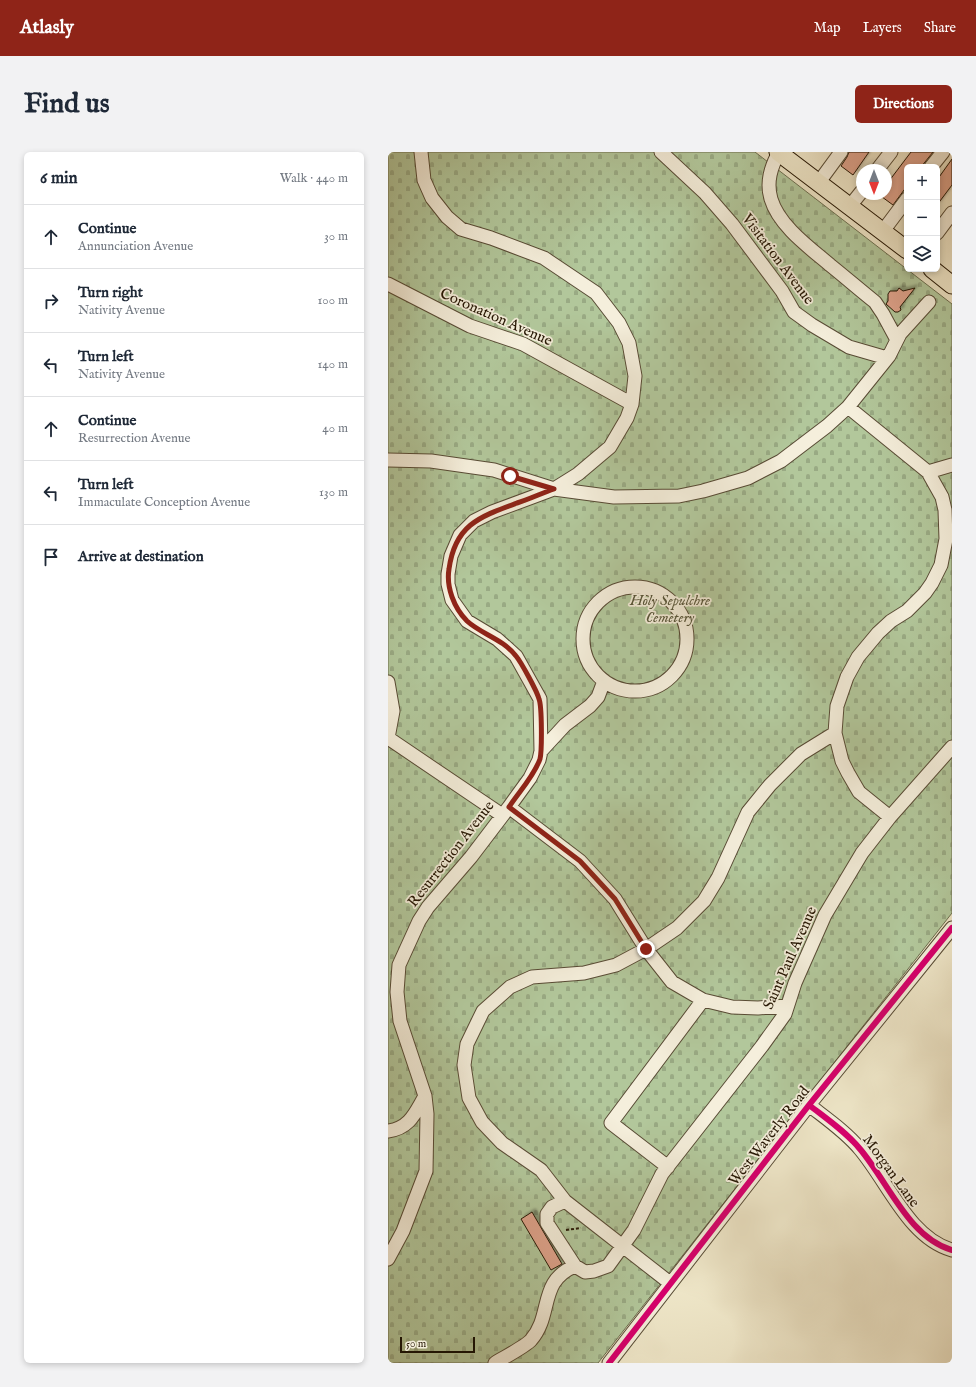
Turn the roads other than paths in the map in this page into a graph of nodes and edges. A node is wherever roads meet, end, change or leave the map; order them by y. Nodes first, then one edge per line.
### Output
1 (421, 152) edge
2 (661, 152) edge
3 (779, 152) edge
4 (841, 152) edge
5 (891, 152) edge
6 (943, 152) edge
7 (882, 164) edge
8 (934, 164) edge
9 (819, 182) junction
10 (856, 198) edge
11 (906, 200) edge
12 (850, 206) junction
13 (952, 213) edge
14 (940, 229) edge
15 (882, 231) junction
16 (904, 248) edge
17 (937, 272) edge
18 (950, 280) edge
19 (388, 284) edge
20 (929, 302) dead end
21 (897, 340) junction
22 (887, 358) junction
23 (632, 404) junction
24 (848, 407) junction
25 (388, 460) edge
26 (952, 465) edge
27 (928, 472) junction
28 (554, 489) junction
29 (604, 681) junction
30 (388, 682) edge
31 (835, 733) junction
32 (388, 738) edge
33 (952, 747) edge
34 (541, 751) junction
35 (505, 811) junction
36 (890, 817) junction
37 (952, 928) edge
38 (646, 949) junction
39 (704, 1000) junction
40 (787, 1006) junction
41 (425, 1096) junction
42 (809, 1105) junction
43 (388, 1131) edge
44 (668, 1167) junction
45 (565, 1201) junction
46 (622, 1246) junction
47 (952, 1250) edge
48 (388, 1259) edge
49 (575, 1266) junction
50 (670, 1283) junction
51 (495, 1363) edge
52 (609, 1363) edge

1 - 23 street
2 - 22 street, Visitation Avenue
3 - 9 main road
3 - 21 street
4 - 9 street
5 - 7 street
6 - 8 street
9 - 12 main road
10 - 12 street
11 - 15 street
12 - 15 main road
13 - 14 street
15 - 16 main road
17 - 18 main road
19 - 23 street, Coronation Avenue
20 - 21 street
21 - 22 street
22 - 24 street
23 - 28 street
24 - 27 street
24 - 28 street
25 - 28 street
26 - 27 street
27 - 31 street
28 - 34 street
29 - 29 street
29 - 34 street
30 - 32 street
31 - 36 street
31 - 38 street
32 - 35 street
33 - 36 street, Saint Paul Avenue
34 - 35 street, Resurrection Avenue
35 - 38 street
35 - 41 street, Resurrection Avenue
36 - 40 street, Saint Paul Avenue
37 - 42 street, West Waverly Road
38 - 39 street
38 - 45 street
39 - 40 street
39 - 44 street
40 - 44 street, Saint Paul Avenue
41 - 43 street
41 - 48 street, Resurrection Avenue
42 - 47 street, Morgan Lane
42 - 50 street, West Waverly Road
44 - 46 street, Saint Paul Avenue
45 - 46 street
45 - 49 street
46 - 49 street
46 - 50 street
49 - 51 street
50 - 52 street, West Waverly Road

